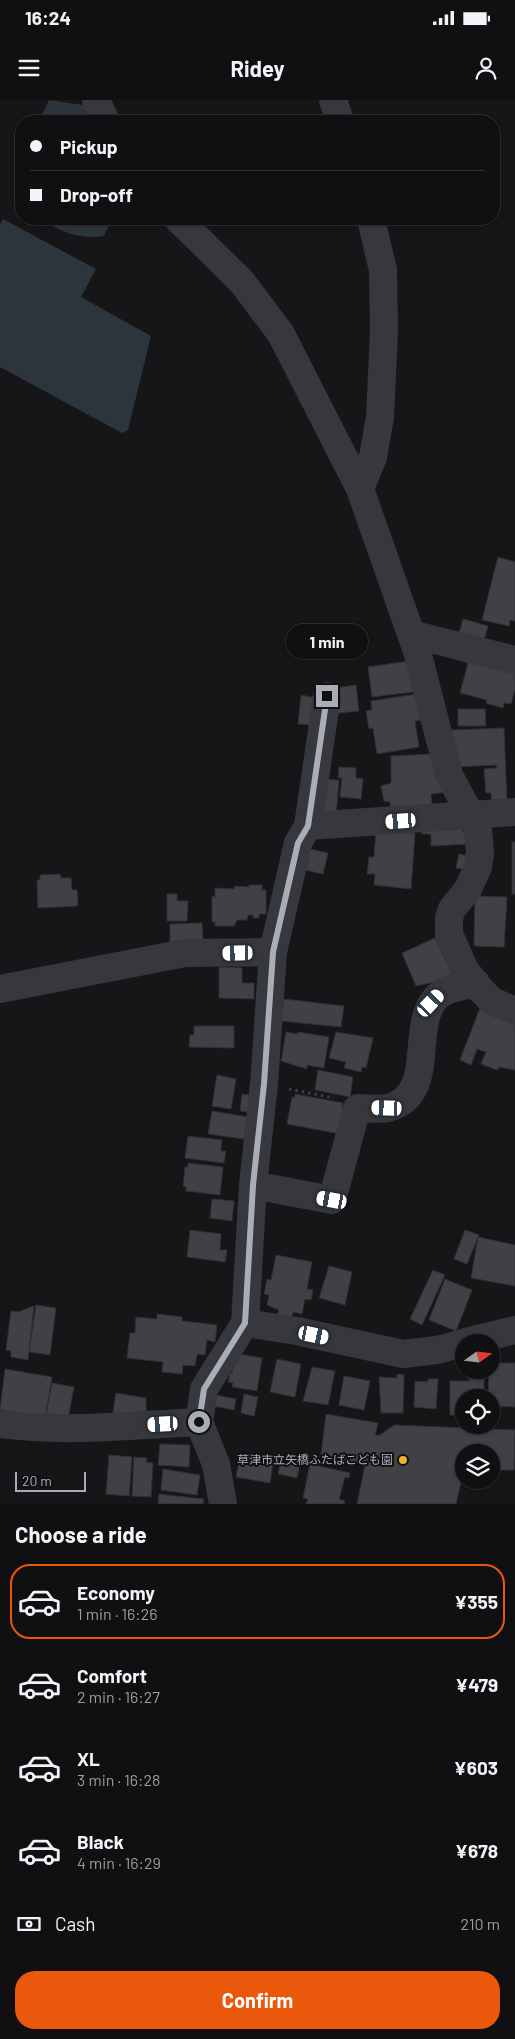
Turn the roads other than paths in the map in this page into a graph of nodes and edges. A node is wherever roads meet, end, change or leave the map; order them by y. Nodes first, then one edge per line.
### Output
1 (96, 100) edge
2 (333, 100) edge
3 (103, 115) edge
4 (338, 115) edge
5 (184, 225) edge
6 (373, 225) edge
7 (360, 489) junction
8 (411, 634) junction
9 (515, 660) edge
10 (327, 696) dead end
11 (515, 812) edge
12 (472, 816) junction
13 (308, 826) junction
14 (273, 952) junction
15 (476, 983) junction
16 (0, 989) edge
17 (515, 1011) edge
18 (253, 1185) junction
19 (245, 1323) junction
20 (515, 1330) edge
21 (499, 1334) edge
22 (455, 1345) edge
23 (199, 1422) junction
24 (0, 1424) edge
25 (223, 1504) edge

1 - 3 street
2 - 4 street
5 - 7 street
6 - 7 street
7 - 8 street
8 - 9 street
8 - 12 street
10 - 13 street
11 - 12 street
12 - 13 street
12 - 15 street
13 - 14 street
14 - 16 street
14 - 18 street
15 - 17 street
15 - 18 street
18 - 19 street
19 - 22 street
19 - 23 street
20 - 21 street
23 - 24 street
23 - 25 street

